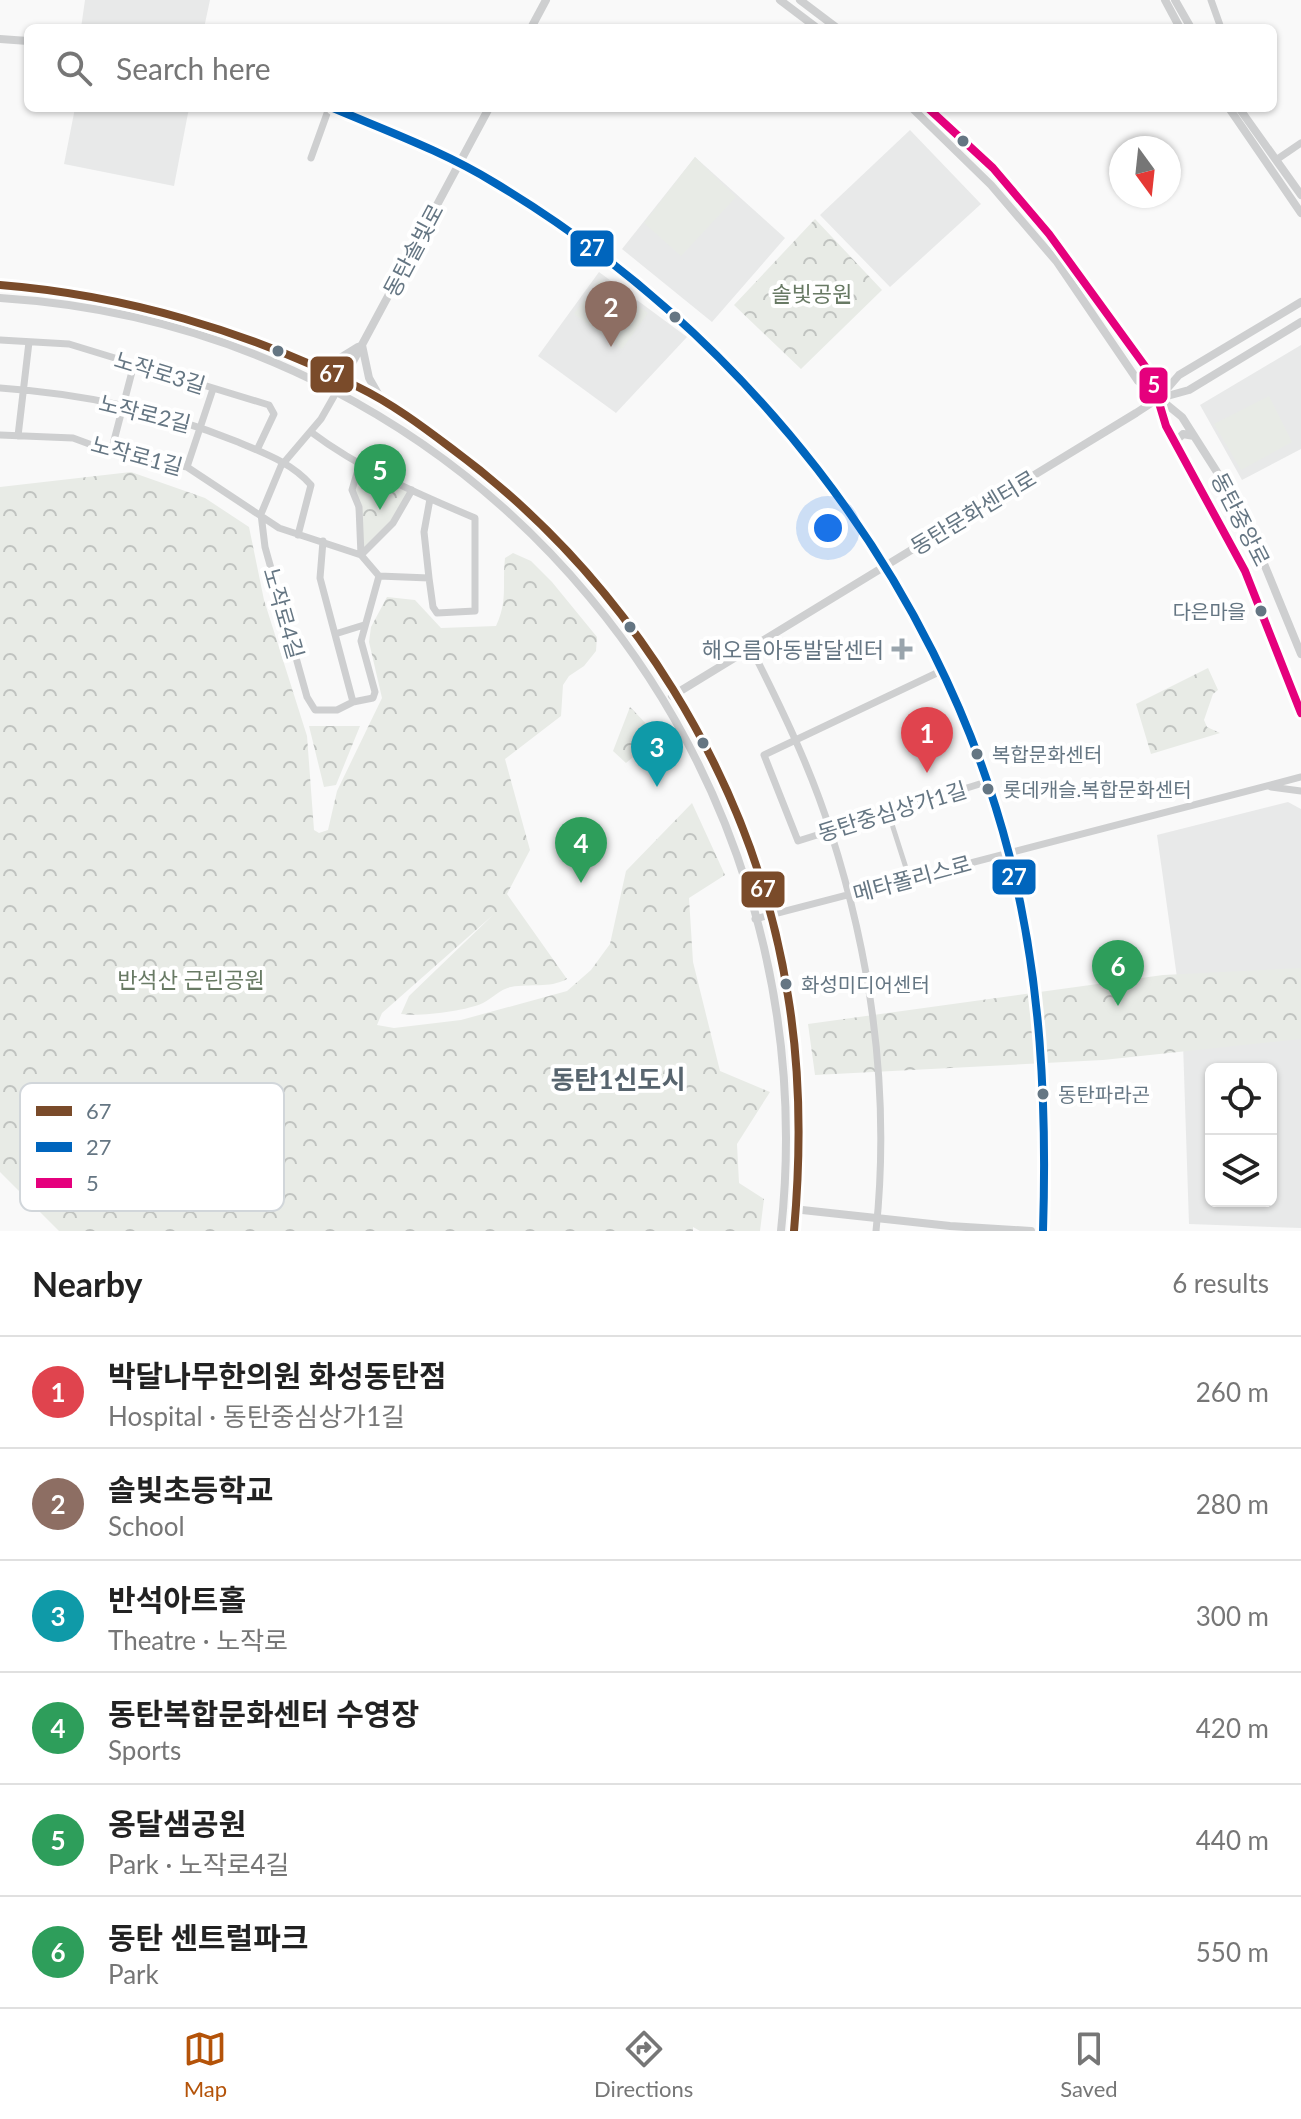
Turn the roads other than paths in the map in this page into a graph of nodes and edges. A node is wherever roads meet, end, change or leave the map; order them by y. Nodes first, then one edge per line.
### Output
1 (546, 0) edge
2 (780, 0) edge
3 (800, 0) edge
4 (1165, 0) edge
5 (1175, 0) edge
6 (1211, 0) edge
7 (533, 24) edge
8 (812, 24) edge
9 (832, 24) edge
10 (1178, 24) edge
11 (1189, 24) edge
12 (1220, 24) edge
13 (0, 39) edge
14 (24, 41) edge
15 (329, 112) edge
16 (340, 112) edge
17 (487, 112) edge
18 (916, 112) edge
19 (932, 112) edge
20 (1232, 112) edge
21 (1242, 112) edge
22 (1301, 143) edge
23 (311, 158) dead end
24 (1276, 160) junction
25 (459, 163) junction
26 (1301, 195) edge
27 (1301, 213) edge
28 (0, 285) edge
29 (0, 298) edge
30 (1301, 302) edge
31 (1301, 322) edge
32 (0, 340) edge
33 (29, 342) junction
34 (362, 344) junction
35 (134, 364) junction
36 (310, 365) junction
37 (304, 376) junction
38 (343, 380) junction
39 (0, 388) edge
40 (213, 389) junction
41 (24, 390) junction
42 (337, 391) junction
43 (1159, 398) junction
44 (383, 401) junction
45 (125, 404) junction
46 (374, 411) junction
47 (201, 427) junction
48 (311, 432) junction
49 (0, 435) edge
50 (18, 436) junction
51 (1194, 436) junction
52 (1177, 446) junction
53 (257, 450) junction
54 (111, 452) junction
55 (284, 463) junction
56 (360, 463) junction
57 (187, 467) junction
58 (412, 490) junction
59 (430, 499) junction
60 (261, 514) junction
61 (298, 535) junction
62 (323, 541) junction
63 (361, 555) junction
64 (885, 566) junction
65 (379, 576) junction
66 (429, 578) junction
67 (364, 625) junction
68 (335, 634) junction
69 (751, 648) junction
70 (1301, 654) edge
71 (651, 656) junction
72 (640, 663) junction
73 (941, 671) junction
74 (676, 693) junction
75 (664, 700) junction
76 (353, 702) junction
77 (1301, 713) edge
78 (698, 734) junction
79 (687, 740) junction
80 (796, 742) junction
81 (1301, 777) edge
82 (986, 782) junction
83 (1265, 786) junction
84 (1301, 791) edge
85 (890, 818) dead end
86 (831, 830) junction
87 (1009, 853) junction
88 (907, 871) dead end
89 (759, 876) junction
90 (746, 879) junction
91 (849, 895) junction
92 (770, 915) junction
93 (755, 919) junction
94 (785, 1152) junction
95 (799, 1153) junction
96 (783, 1208) junction
97 (796, 1209) junction
98 (877, 1218) junction
99 (950, 1228) edge
100 (781, 1231) edge
101 (794, 1231) edge
102 (876, 1231) edge
103 (1031, 1231) edge
104 (1043, 1231) edge

1 - 7 street
2 - 8 street
3 - 9 street
4 - 10 street
5 - 11 street
6 - 12 street
13 - 14 street
15 - 23 street
16 - 25 street
17 - 25 street, 동탄솔빛로
18 - 43 street, 동탄중앙로
19 - 43 street, 동탄중앙로
20 - 27 street
21 - 24 street
22 - 24 street
24 - 26 street
25 - 34 street, 동탄솔빛로
25 - 64 street
28 - 36 street
29 - 37 street
30 - 43 street, 동탄문화센터로
31 - 43 street, 동탄문화센터로
32 - 33 street, 노작로3길
33 - 35 street, 노작로3길
33 - 41 street
34 - 36 street
34 - 38 street, 동탄솔빛로
34 - 44 street
35 - 40 street, 노작로3길
35 - 45 street
36 - 37 street
36 - 38 street
37 - 42 street
38 - 42 street, 동탄솔빛로
38 - 44 street
39 - 41 street, 노작로2길
40 - 47 street
40 - 53 street, 노작로3길
41 - 45 street, 노작로2길
41 - 50 street
42 - 46 street
42 - 48 street
43 - 51 street, 동탄중앙로
43 - 52 street, 동탄중앙로
43 - 64 street, 동탄문화센터로
44 - 46 street
44 - 71 street
45 - 47 street, 노작로2길
45 - 54 street
46 - 72 street
47 - 53 street, 노작로2길
47 - 57 street
48 - 55 street
48 - 56 street
49 - 50 street, 노작로1길
50 - 54 street, 노작로1길
51 - 52 street
51 - 70 street, 동탄중앙로
52 - 77 street, 동탄중앙로
53 - 55 street, 노작로2길
54 - 57 street, 노작로1길
55 - 60 street
55 - 61 street, 노작로4길
56 - 58 street
56 - 63 street
57 - 60 street, 노작로1길
58 - 59 street
58 - 63 street
59 - 66 street
59 - 66 street
60 - 61 street, 노작로4길
60 - 76 street, 노작로4길
61 - 62 street, 노작로4길
62 - 63 street, 노작로4길
62 - 68 street, 노작로4길
63 - 65 street, 노작로4길
64 - 69 street, 동탄문화센터로
64 - 73 street
65 - 66 street
65 - 67 street
67 - 68 street
67 - 76 street
68 - 76 street, 노작로4길
69 - 74 street, 동탄문화센터로
69 - 80 street
71 - 72 street
71 - 74 street
72 - 75 street
73 - 80 street, 동탄중심상가1길
73 - 82 street
74 - 75 street, 동탄문화센터로
74 - 78 street
75 - 79 street
78 - 79 street
78 - 89 street
79 - 90 street
80 - 86 street
80 - 86 street, 동탄중심상가1길
81 - 83 street, 메타폴리스로
82 - 86 street, 동탄중심상가1길
82 - 87 street
83 - 84 street
83 - 87 street, 메타폴리스로
85 - 88 street
86 - 91 street
87 - 91 street, 메타폴리스로
87 - 104 street
89 - 90 street
89 - 92 street
90 - 93 street
91 - 92 street, 메타폴리스로
91 - 98 street
92 - 93 street, 메타폴리스로
92 - 95 street
93 - 94 street
94 - 95 street
94 - 96 street
95 - 97 street
96 - 97 street
96 - 100 street
97 - 98 street
97 - 101 street
98 - 99 street
98 - 102 street
99 - 103 street

